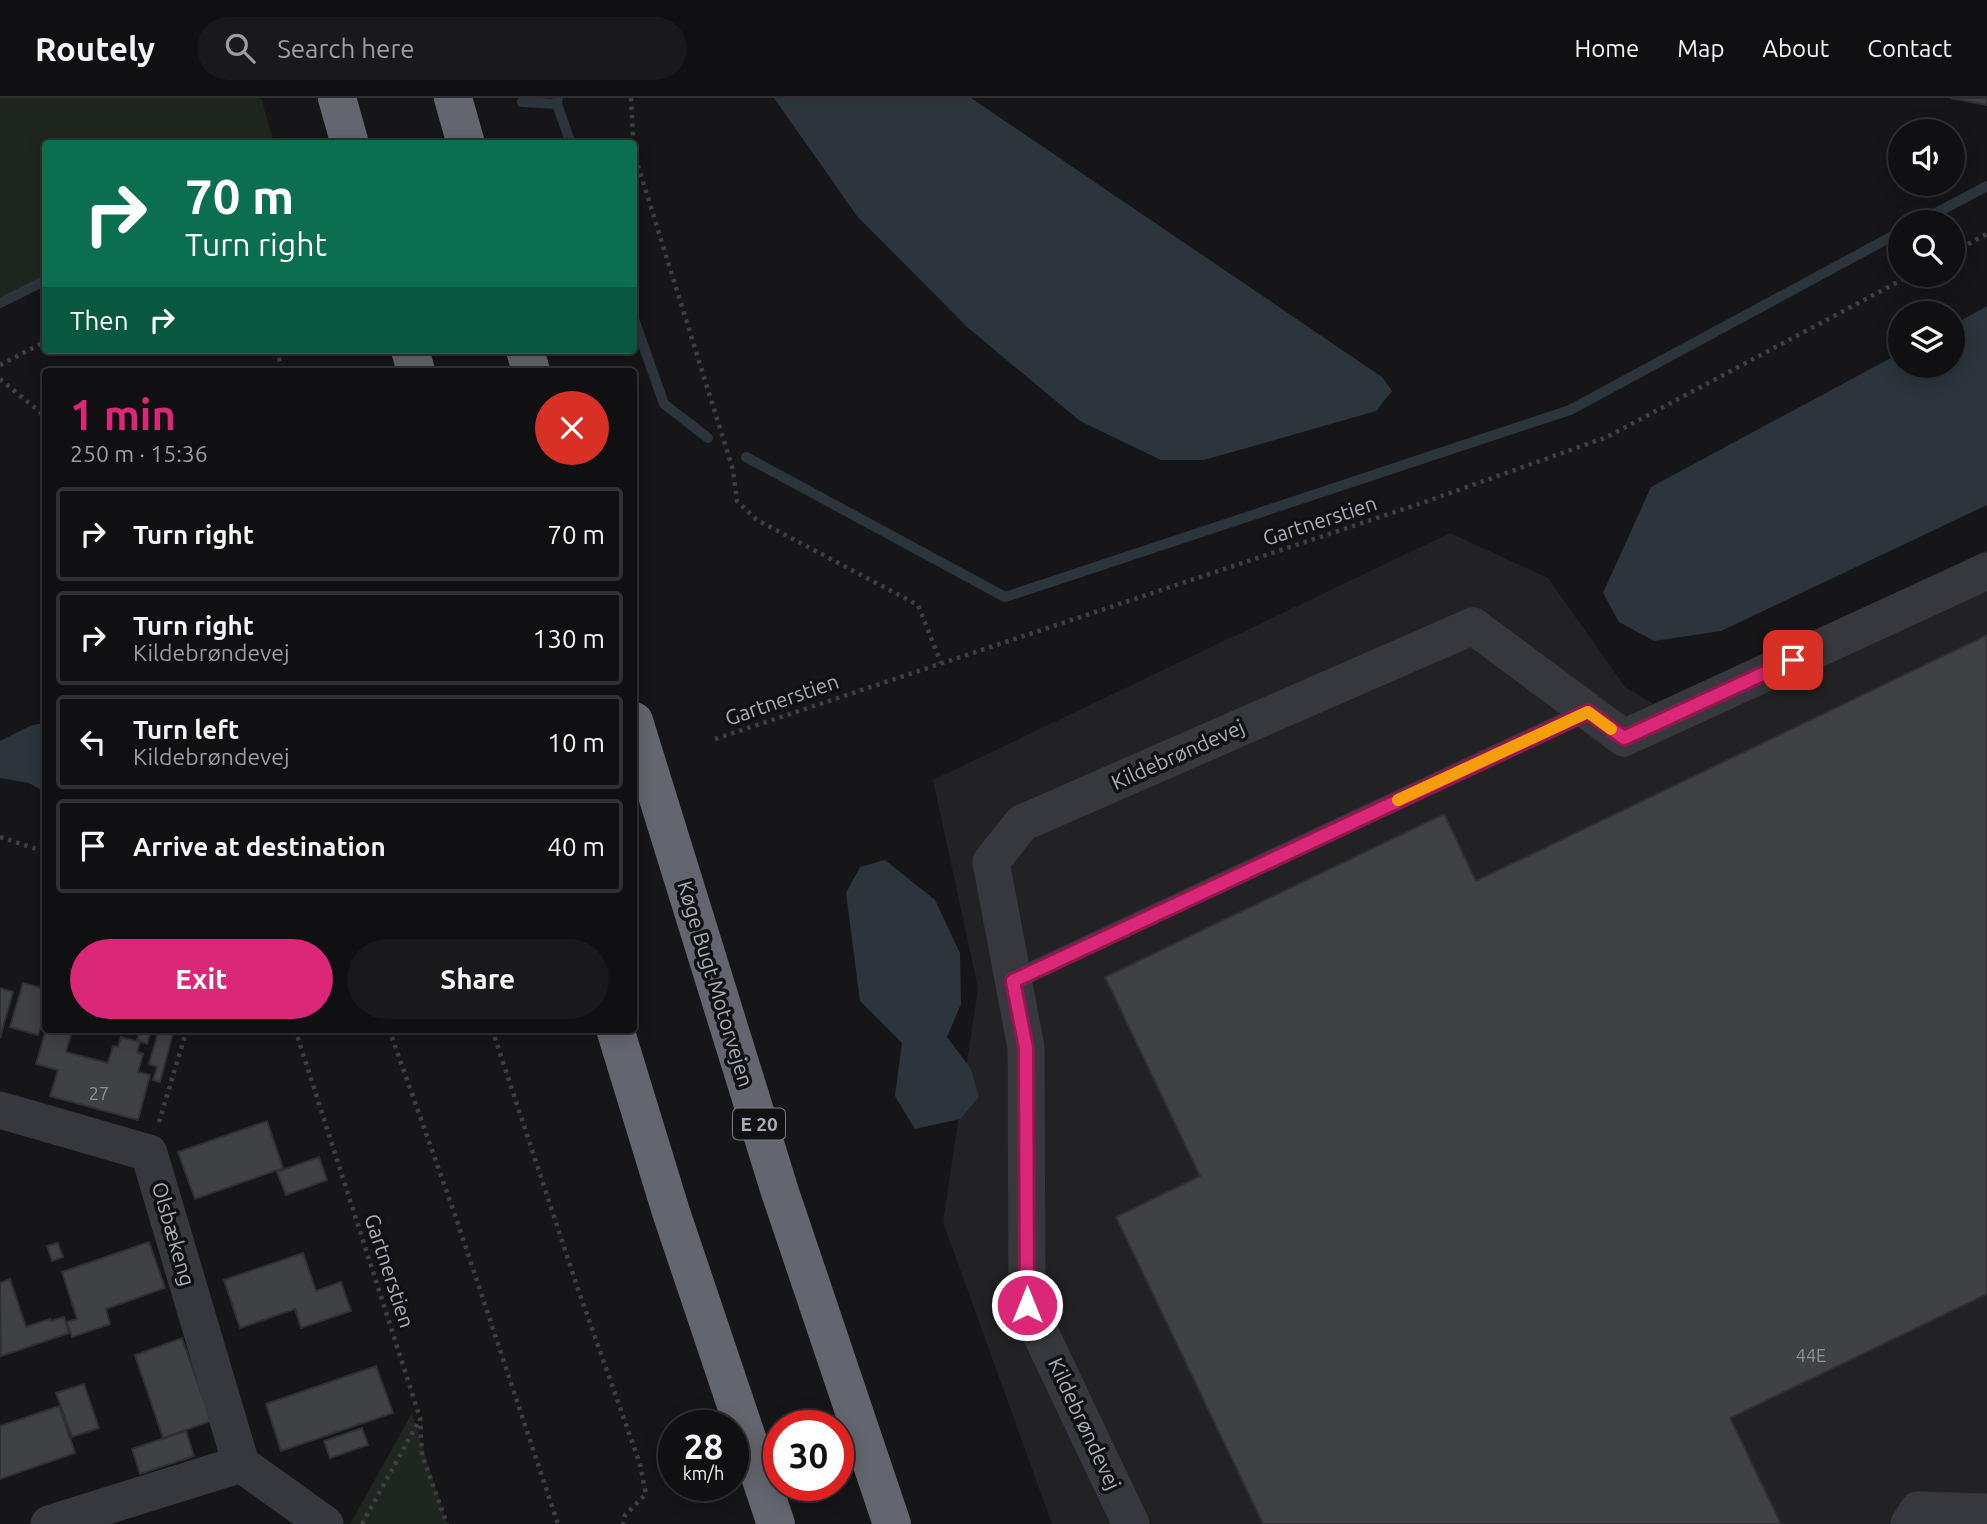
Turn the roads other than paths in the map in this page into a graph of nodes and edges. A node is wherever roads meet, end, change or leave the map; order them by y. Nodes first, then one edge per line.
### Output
1 (337, 98) edge
2 (453, 98) edge
3 (349, 140) edge
4 (465, 140) edge
5 (1987, 571) edge
6 (1588, 712) junction
7 (637, 731) edge
8 (1013, 981) junction
9 (616, 1033) edge
10 (0, 1110) edge
11 (241, 1464) junction
12 (1987, 1512) edge
13 (49, 1524) edge
14 (325, 1524) edge
15 (776, 1524) edge
16 (892, 1524) edge
17 (1131, 1524) edge
18 (1909, 1524) edge

1 - 3 highway
2 - 4 highway
5 - 6 street, Kildebrøndevej
6 - 8 lane
6 - 8 street, Kildebrøndevej
7 - 16 highway, Køge Bugt Motorvejen / E 20
8 - 17 street, Kildebrøndevej
9 - 15 highway
10 - 11 street, Olsbækeng
11 - 13 street
11 - 14 street
12 - 18 street

